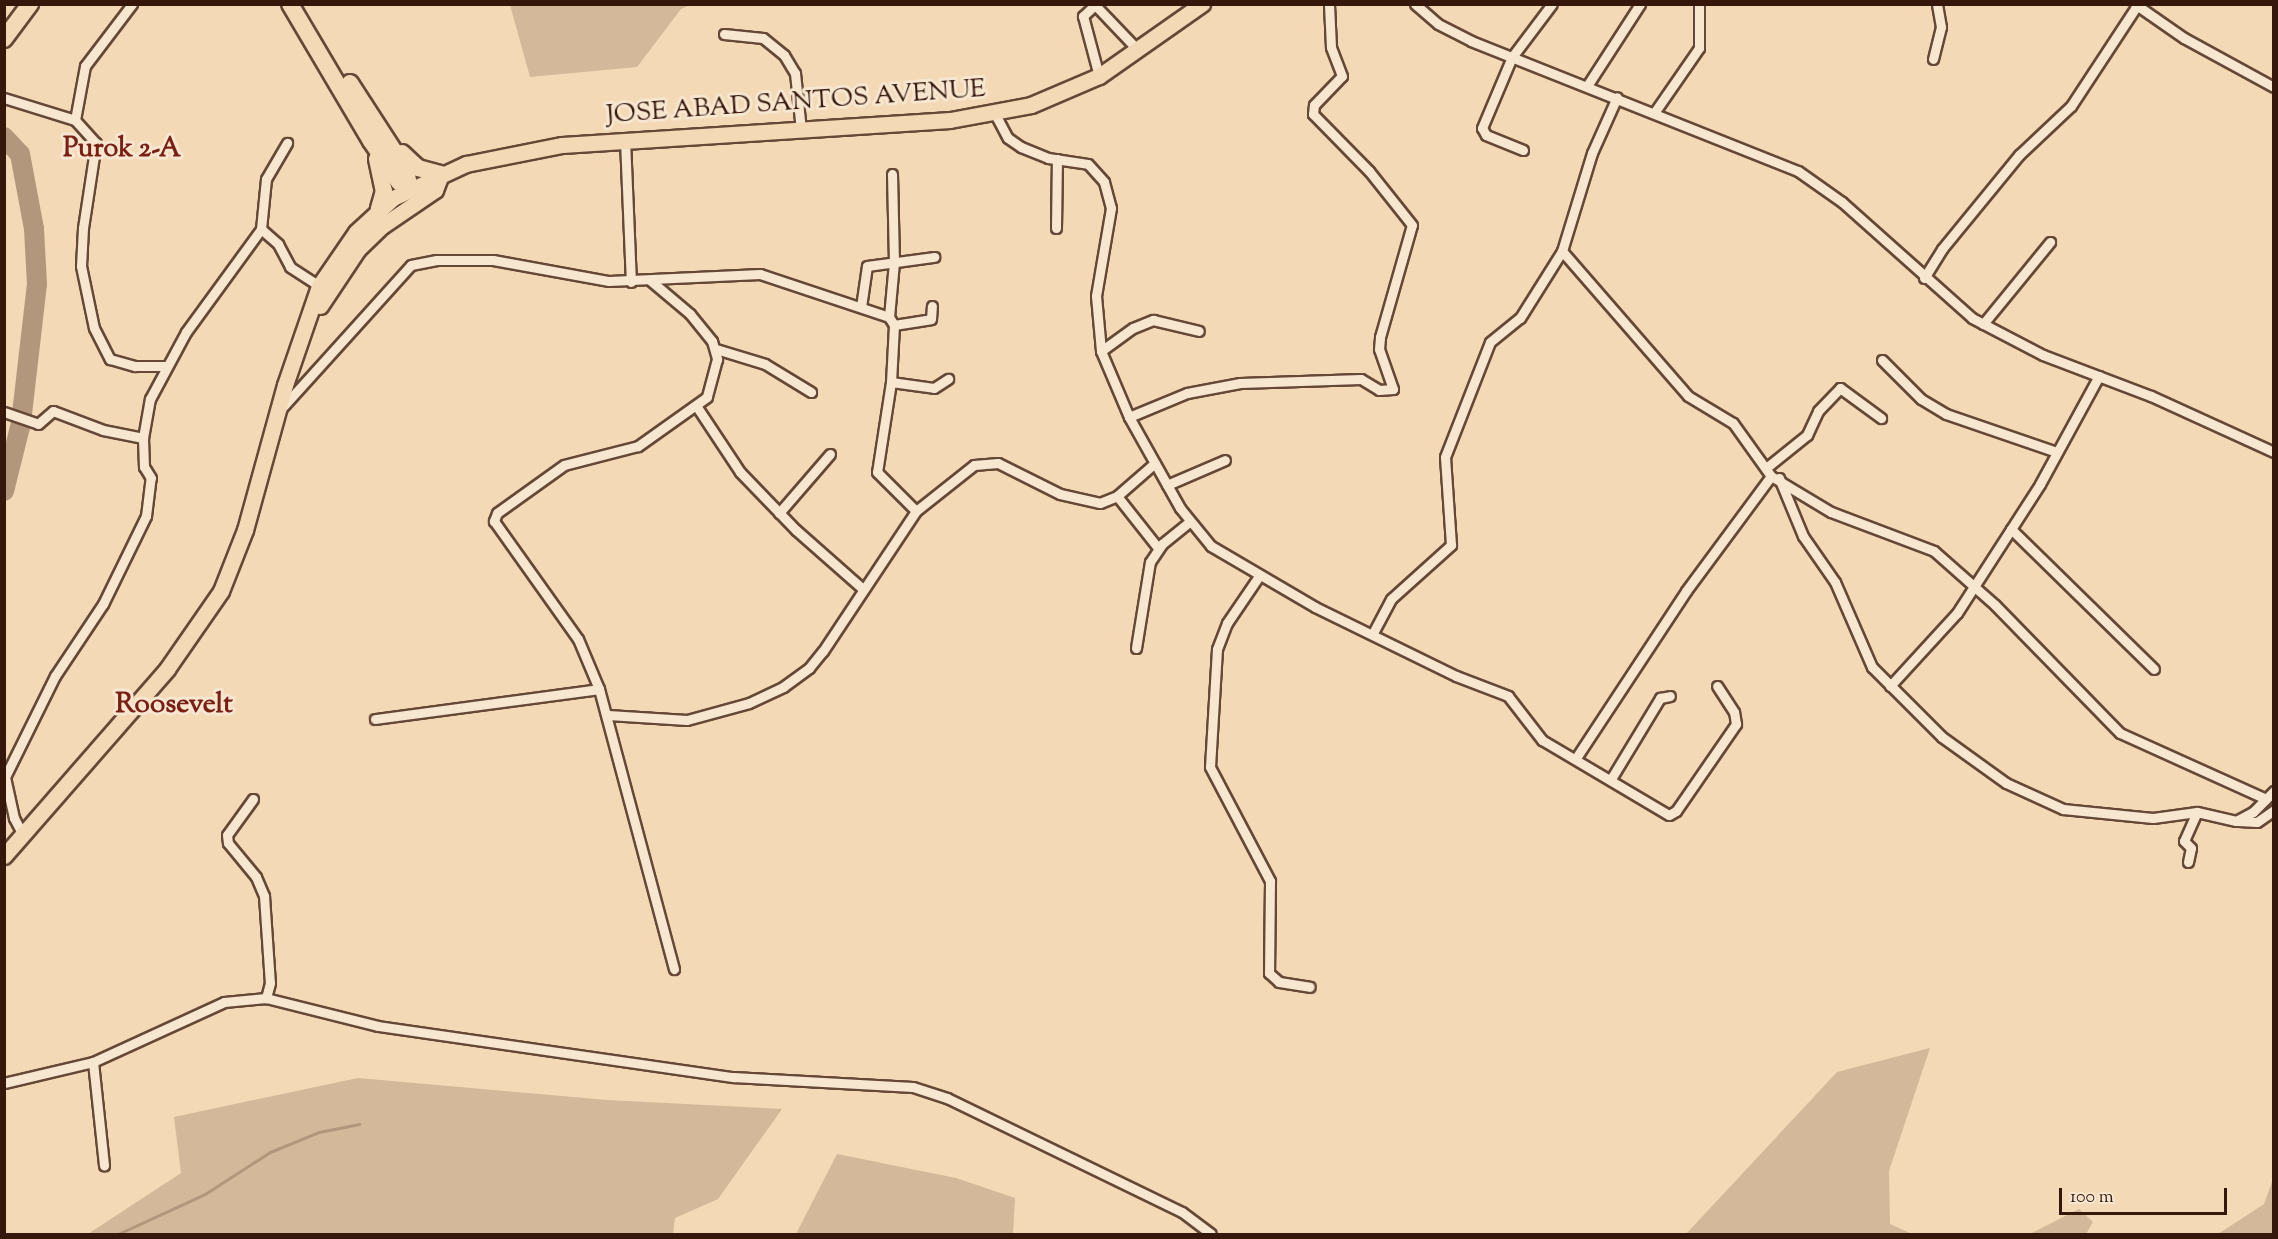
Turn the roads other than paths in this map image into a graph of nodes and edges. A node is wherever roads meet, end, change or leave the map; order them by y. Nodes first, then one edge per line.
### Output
1 (30, 4) edge
2 (132, 4) edge
3 (291, 4) edge
4 (1202, 4) edge
5 (1329, 4) edge
6 (1415, 4) edge
7 (1552, 4) edge
8 (1640, 4) edge
9 (1699, 4) edge
10 (1937, 4) edge
11 (1095, 5) edge
12 (2137, 5) edge
13 (724, 34) dead end
14 (4, 39) edge
15 (1138, 51) junction
16 (1512, 57) junction
17 (1933, 59) dead end
18 (1100, 76) junction
19 (1587, 86) junction
20 (2274, 87) edge
21 (1617, 97) junction
22 (4, 98) edge
23 (1654, 113) junction
24 (995, 114) junction
25 (75, 120) junction
26 (801, 130) junction
27 (377, 137) junction
28 (625, 140) junction
29 (287, 143) dead end
30 (1523, 150) dead end
31 (1057, 159) junction
32 (441, 174) junction
33 (892, 174) dead end
34 (410, 188) junction
35 (381, 217) junction
36 (1056, 228) dead end
37 (261, 229) junction
38 (2050, 242) dead end
39 (1562, 252) junction
40 (934, 257) dead end
41 (894, 262) junction
42 (1924, 278) junction
43 (651, 281) junction
44 (631, 282) junction
45 (319, 286) junction
46 (932, 306) dead end
47 (861, 307) junction
48 (891, 321) junction
49 (1983, 324) junction
50 (305, 328) junction
51 (1198, 331) dead end
52 (716, 349) junction
53 (1101, 351) junction
54 (1882, 360) dead end
55 (166, 366) junction
56 (2099, 376) junction
57 (948, 379) dead end
58 (891, 382) junction
59 (811, 392) dead end
60 (697, 407) junction
61 (6, 412) edge
62 (276, 414) junction
63 (1129, 417) junction
64 (1881, 417) dead end
65 (143, 438) junction
66 (2057, 452) junction
67 (2274, 452) edge
68 (830, 454) dead end
69 (1225, 460) dead end
70 (1155, 463) junction
71 (1772, 474) junction
72 (1167, 485) junction
73 (1117, 496) junction
74 (916, 511) junction
75 (779, 513) junction
76 (1189, 522) junction
77 (2011, 529) junction
78 (1158, 548) junction
79 (1259, 576) junction
80 (1973, 586) junction
81 (863, 589) junction
82 (1372, 633) junction
83 (1136, 648) dead end
84 (2154, 669) dead end
85 (1718, 686) dead end
86 (1890, 686) junction
87 (599, 689) junction
88 (1670, 696) dead end
89 (608, 715) junction
90 (375, 719) dead end
91 (8, 757) edge
92 (1576, 758) junction
93 (1611, 779) junction
94 (2274, 791) edge
95 (253, 799) dead end
96 (2266, 799) junction
97 (2274, 810) edge
98 (2197, 812) junction
99 (2236, 820) junction
100 (23, 835) junction
101 (4, 856) edge
102 (2188, 862) dead end
103 (674, 969) dead end
104 (1310, 987) dead end
105 (266, 998) junction
106 (93, 1062) junction
107 (4, 1083) edge
108 (104, 1165) dead end
109 (1211, 1234) edge

1 - 14 highway
2 - 25 street
3 - 27 highway
4 - 15 highway, JOSE ABAD SANTOS AVENUE
5 - 63 street
6 - 16 street
7 - 16 street
8 - 19 street
9 - 23 street
10 - 17 street
11 - 15 street
11 - 18 street
12 - 20 street
12 - 42 street
13 - 26 street
15 - 18 highway, JOSE ABAD SANTOS AVENUE
16 - 19 street
16 - 30 street
18 - 24 highway, JOSE ABAD SANTOS AVENUE
19 - 21 street
21 - 23 street
21 - 39 street
22 - 25 street
23 - 42 street
24 - 26 highway, JOSE ABAD SANTOS AVENUE
24 - 31 street
25 - 55 street
26 - 28 highway, JOSE ABAD SANTOS AVENUE
27 - 32 highway
27 - 34 highway
27 - 35 highway
28 - 32 highway, JOSE ABAD SANTOS AVENUE
28 - 44 street
29 - 37 street
31 - 36 street
31 - 53 street
32 - 34 highway, JOSE ABAD SANTOS AVENUE
32 - 35 highway
33 - 41 street
34 - 35 highway
35 - 45 highway
35 - 50 highway
37 - 45 street
37 - 55 street
38 - 49 street
39 - 71 street
39 - 82 street
40 - 41 street
41 - 47 street
41 - 48 street
42 - 49 street
43 - 44 street
43 - 47 street
43 - 52 street
44 - 62 street
45 - 50 highway
46 - 48 street
47 - 48 street
48 - 58 street
49 - 56 street
50 - 62 highway
51 - 53 street
52 - 59 street
52 - 60 street
53 - 63 street
54 - 66 street
55 - 65 street
56 - 66 street
56 - 67 street
57 - 58 street
58 - 74 street
60 - 75 street
60 - 87 street
61 - 65 street
62 - 100 highway
63 - 70 street
64 - 71 street
65 - 91 street
66 - 77 street
68 - 75 street
69 - 72 street
70 - 72 street
70 - 73 street
71 - 80 street
71 - 86 street
71 - 92 street
72 - 76 street
73 - 74 street
73 - 78 street
74 - 81 street
75 - 81 street
76 - 78 street
76 - 79 street
77 - 80 street
77 - 84 street
78 - 83 street
79 - 82 street
79 - 104 street
80 - 86 street
80 - 96 street
81 - 89 street
82 - 92 street
85 - 93 street
86 - 98 street
87 - 89 street
87 - 90 street
88 - 93 street
89 - 103 street
91 - 100 street
92 - 93 street
94 - 96 street
95 - 105 street
96 - 99 street
97 - 99 street
98 - 99 street
98 - 102 street
100 - 101 highway
105 - 106 street
105 - 109 street
106 - 107 street
106 - 108 street

